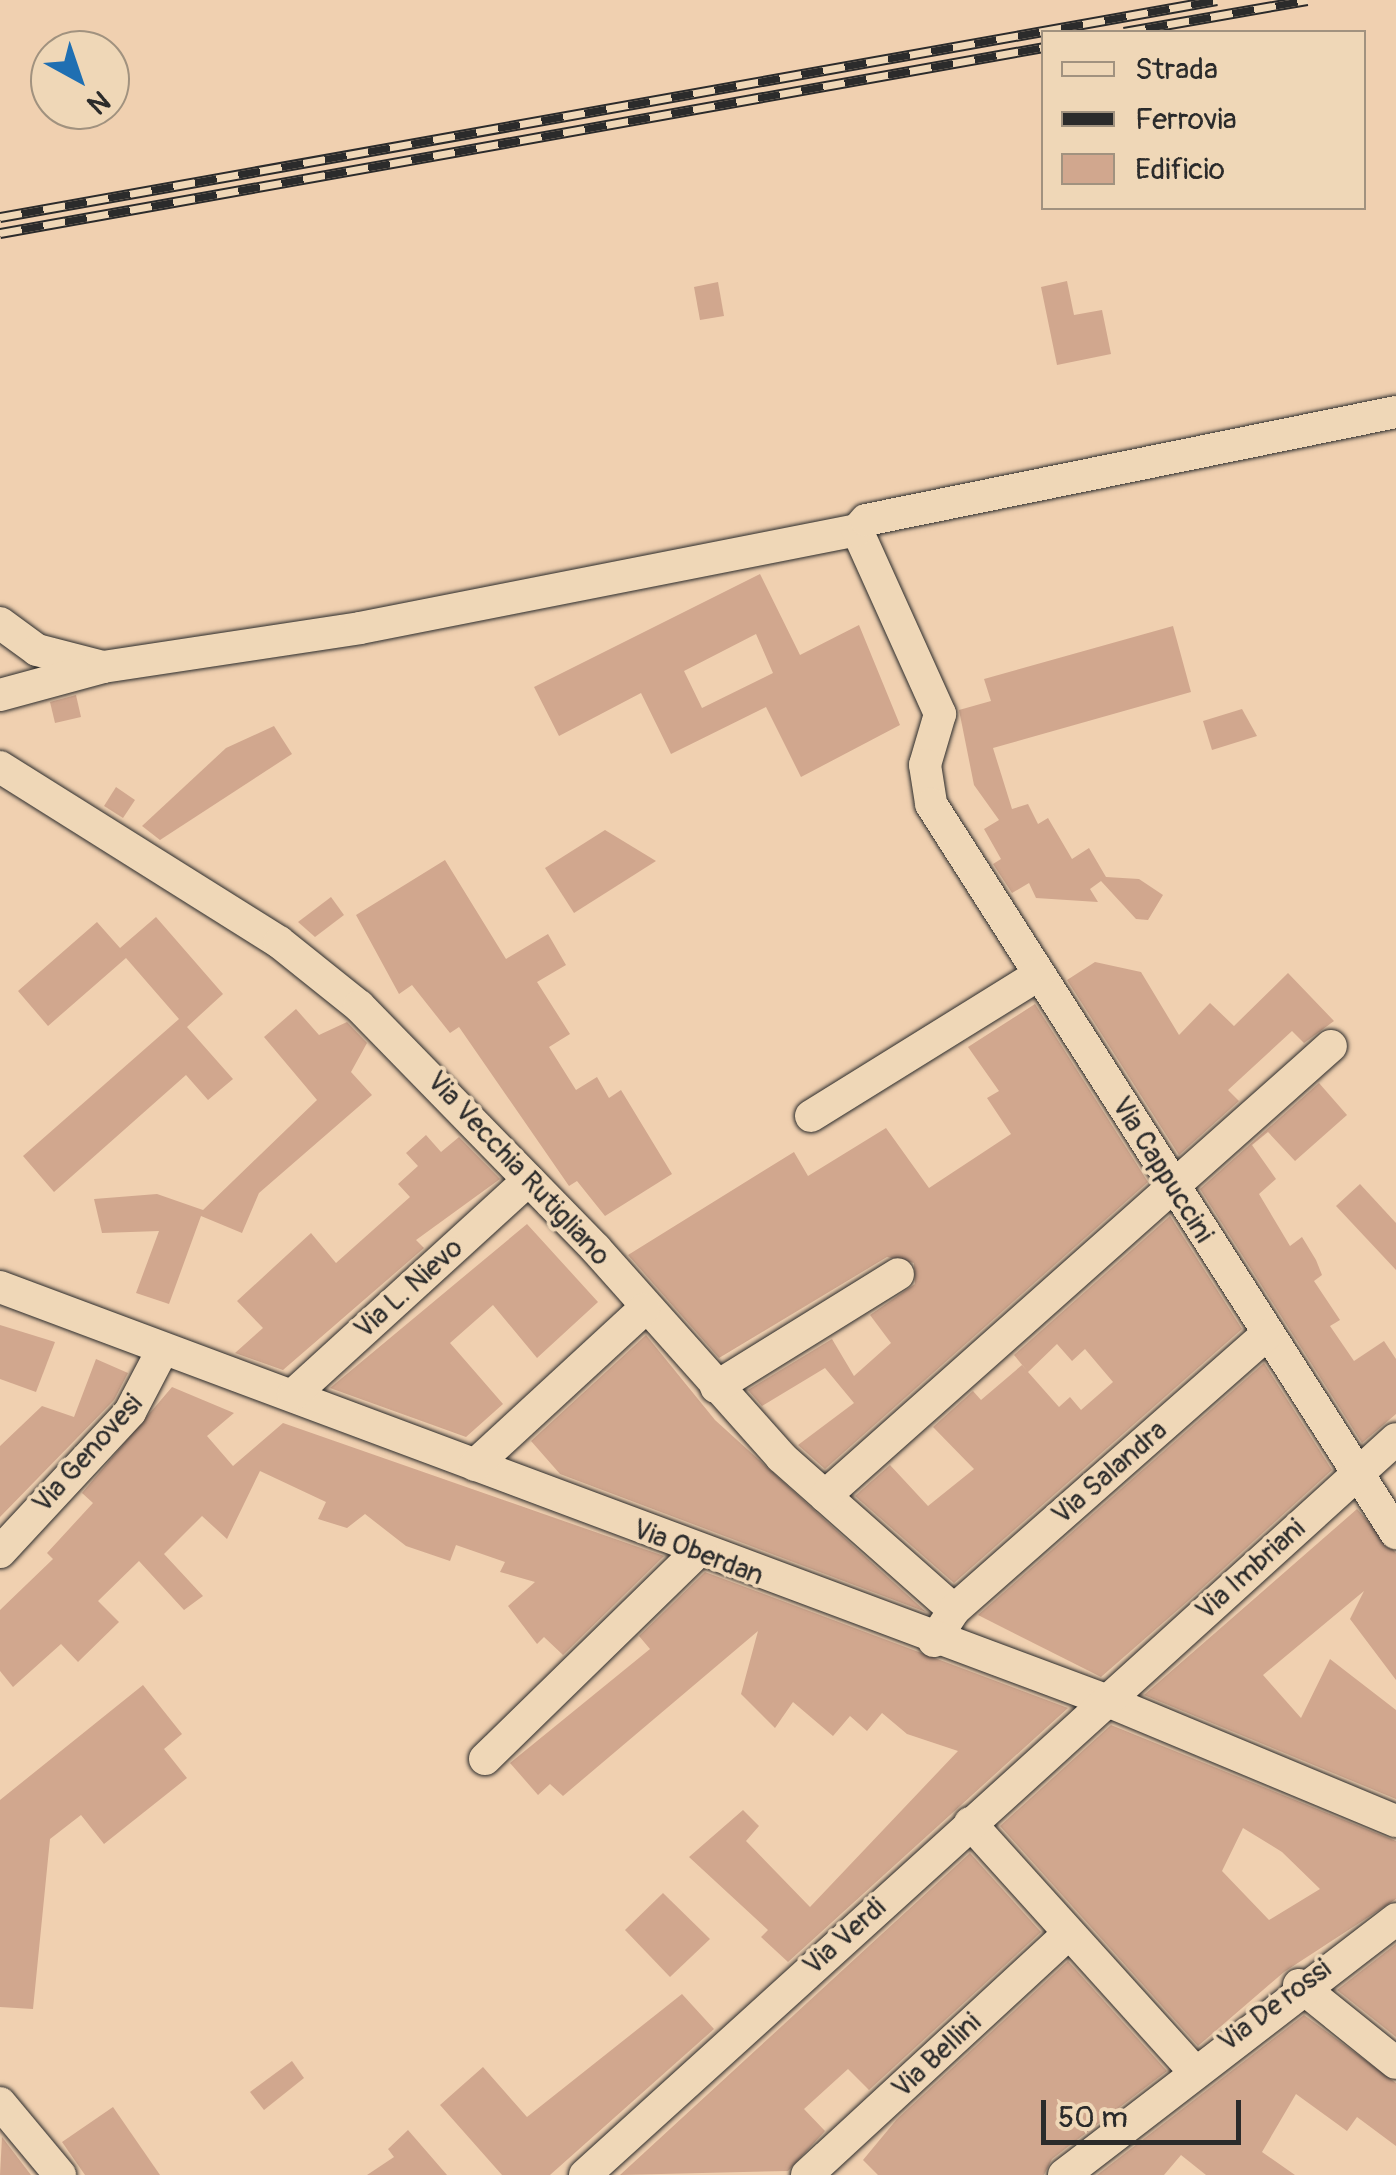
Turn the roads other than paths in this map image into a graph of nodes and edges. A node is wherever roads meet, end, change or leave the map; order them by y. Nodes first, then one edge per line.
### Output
1 (1396, 412) edge
2 (858, 530) junction
3 (0, 623) edge
4 (103, 668) junction
5 (0, 696) edge
6 (0, 767) edge
7 (1038, 975) junction
8 (1331, 1046) dead end
9 (811, 1116) dead end
10 (525, 1183) junction
11 (1174, 1188) junction
12 (898, 1274) dead end
13 (0, 1287) edge
14 (644, 1309) junction
15 (1266, 1335) junction
16 (163, 1349) junction
17 (716, 1386) junction
18 (293, 1395) junction
19 (1396, 1440) edge
20 (475, 1465) junction
21 (1359, 1476) junction
22 (825, 1496) junction
23 (1396, 1533) edge
24 (0, 1552) edge
25 (696, 1553) junction
26 (954, 1610) junction
27 (934, 1641) junction
28 (1105, 1700) junction
29 (486, 1759) dead end
30 (1396, 1821) edge
31 (970, 1823) junction
32 (1396, 1919) edge
33 (1066, 1936) junction
34 (1299, 1986) junction
35 (1396, 2063) edge
36 (1192, 2069) junction
37 (0, 2103) edge
38 (60, 2175) edge
39 (585, 2175) edge
40 (807, 2175) edge
41 (1064, 2175) edge

1 - 2 street
2 - 4 street
2 - 7 street, Via Cappuccini
3 - 4 street
4 - 5 street
6 - 10 street, Via Vecchia Rutigliano
7 - 9 street
7 - 11 street, Via Cappuccini
8 - 11 street
10 - 14 street, Via Vecchia Rutigliano
10 - 18 street, Via L. Nievo
11 - 15 street, Via Cappuccini
11 - 22 street
12 - 17 street
13 - 16 street, Via Oberdan
14 - 17 street, Via Vecchia Rutigliano
14 - 20 street
15 - 21 street, Via Cappuccini
15 - 26 street, Via Salandra
16 - 18 street, Via Oberdan
16 - 24 street, Via Genovesi
17 - 22 street, Via Vecchia Rutigliano
18 - 20 street, Via Oberdan
19 - 21 street, Via Imbriani
20 - 25 street, Via Oberdan
21 - 23 street, Via Cappuccini
21 - 28 street, Via Imbriani
22 - 26 street, Via Vecchia Rutigliano
25 - 27 street, Via Oberdan
25 - 29 street
26 - 27 street
27 - 28 street, Via Oberdan
28 - 30 street, Via Oberdan
28 - 31 street, Via Verdi
31 - 33 street
31 - 39 street, Via Verdi
32 - 34 street, Via De rossi
33 - 36 street
33 - 40 street, Via Bellini
34 - 35 street
34 - 36 street, Via De rossi
36 - 41 street, Via De rossi
37 - 38 street

